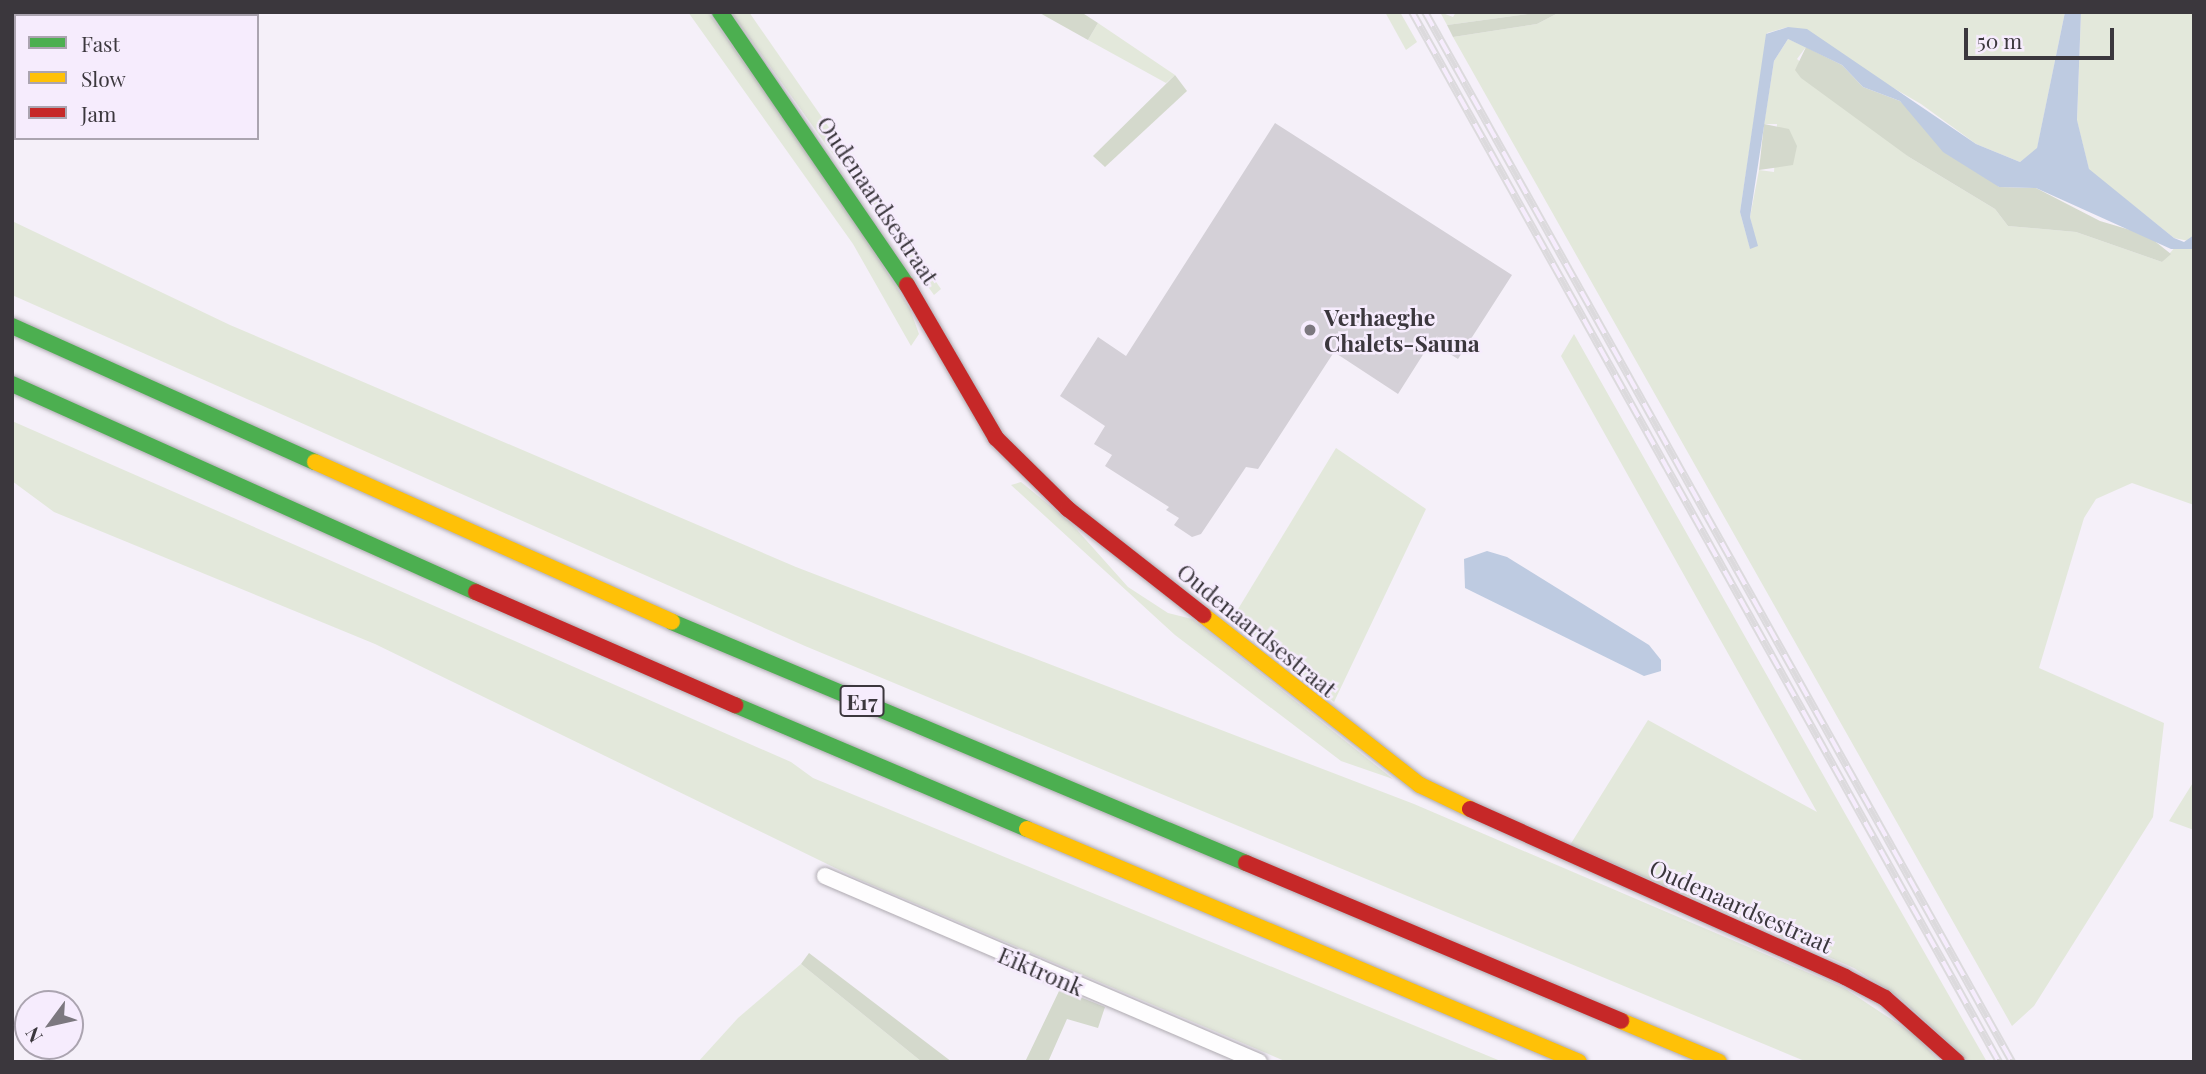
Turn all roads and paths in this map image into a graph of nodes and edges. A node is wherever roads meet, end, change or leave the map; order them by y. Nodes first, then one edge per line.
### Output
1 (720, 12) edge
2 (12, 326) edge
3 (12, 384) edge
4 (825, 876) dead end
5 (1259, 1062) edge
6 (1579, 1062) edge
7 (1719, 1062) edge
8 (1957, 1062) edge

1 - 8 main road, Oudenaardsestraat
2 - 7 main road, E17
3 - 6 main road, E17
4 - 5 street, Eiktronk

